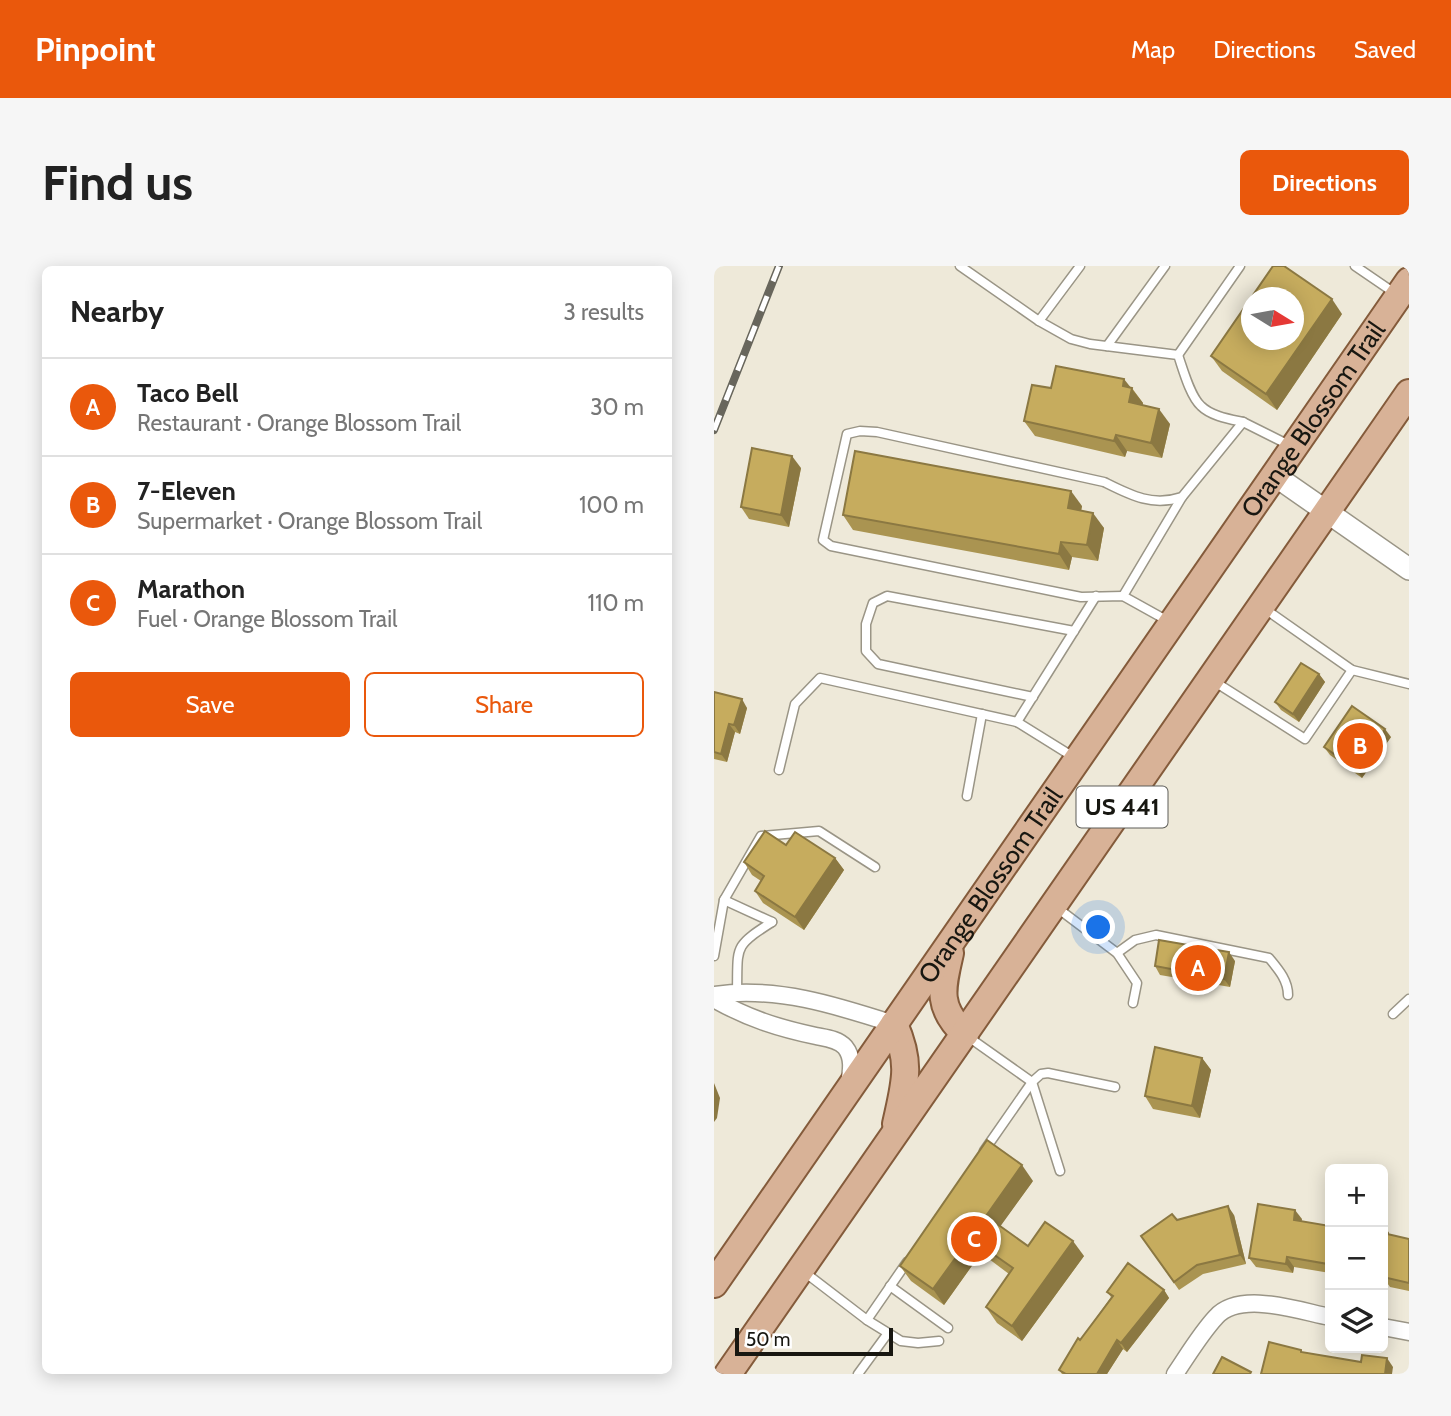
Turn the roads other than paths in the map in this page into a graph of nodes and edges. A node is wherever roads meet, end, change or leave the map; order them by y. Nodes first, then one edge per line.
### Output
1 (960, 266) edge
2 (1165, 266) edge
3 (1240, 266) edge
4 (1355, 266) edge
5 (1076, 267) edge
6 (1404, 288) edge
7 (1039, 321) junction
8 (1107, 346) junction
9 (1178, 355) junction
10 (1409, 393) edge
11 (1242, 422) junction
12 (1293, 448) junction
13 (1274, 475) junction
14 (1182, 498) junction
15 (1327, 512) junction
16 (1409, 569) edge
17 (1096, 596) junction
18 (1123, 596) junction
19 (1261, 607) junction
20 (1171, 623) junction
21 (1074, 631) junction
22 (1352, 670) junction
23 (1211, 679) junction
24 (1409, 684) edge
25 (1032, 697) junction
26 (982, 714) junction
27 (1017, 722) junction
28 (1077, 760) junction
29 (779, 770) dead end
30 (967, 796) dead end
31 (875, 867) dead end
32 (724, 900) junction
33 (1053, 906) junction
34 (954, 937) junction
35 (1117, 953) junction
36 (714, 956) edge
37 (737, 991) junction
38 (1288, 995) dead end
39 (714, 997) edge
40 (1409, 999) edge
41 (1133, 1003) dead end
42 (1393, 1014) dead end
43 (894, 1024) junction
44 (965, 1034) junction
45 (1032, 1082) junction
46 (1115, 1087) dead end
47 (848, 1090) junction
48 (893, 1137) junction
49 (977, 1161) edge
50 (1060, 1171) dead end
51 (914, 1252) edge
52 (800, 1269) junction
53 (714, 1284) edge
54 (890, 1286) junction
55 (1325, 1316) edge
56 (867, 1320) junction
57 (1388, 1327) edge
58 (948, 1328) dead end
59 (1409, 1332) edge
60 (888, 1333) junction
61 (939, 1341) dead end
62 (728, 1374) edge
63 (858, 1374) edge
64 (1175, 1374) edge

1 - 7 lane
2 - 8 lane
3 - 9 lane
4 - 6 lane
5 - 7 lane
6 - 12 main road, Orange Blossom Trail / US 441
7 - 8 lane
8 - 9 lane
9 - 11 lane
10 - 15 main road, US 441
11 - 12 lane
11 - 14 lane
12 - 13 main road, Orange Blossom Trail / US 441
13 - 15 street
13 - 20 main road, Orange Blossom Trail / US 441
14 - 17 lane
14 - 18 lane
15 - 16 street
15 - 19 main road, US 441
17 - 18 lane
17 - 21 lane
18 - 20 lane
19 - 22 lane
19 - 23 main road, US 441
20 - 28 main road, Orange Blossom Trail / US 441
21 - 25 lane
21 - 25 lane
22 - 23 lane
22 - 24 lane
23 - 33 main road, US 441
25 - 27 lane
26 - 27 lane
26 - 29 lane
26 - 30 lane
27 - 28 lane
28 - 34 main road, Orange Blossom Trail / US 441
31 - 32 lane
32 - 36 lane
32 - 37 lane
33 - 35 lane
33 - 44 main road, US 441
34 - 43 main road, Orange Blossom Trail / US 441
34 - 44 main road
35 - 38 lane
35 - 41 lane
37 - 39 street
37 - 43 street
39 - 47 street
40 - 42 lane
43 - 47 main road, Orange Blossom Trail / US 441
43 - 48 main road
44 - 45 lane
44 - 48 main road, US 441
45 - 46 lane
45 - 49 lane
45 - 50 lane
47 - 53 main road, Orange Blossom Trail / US 441
48 - 52 main road, US 441
51 - 54 lane
52 - 56 lane
52 - 62 main road, US 441
54 - 56 lane
54 - 58 lane
55 - 64 street
56 - 60 lane
57 - 59 street
60 - 61 lane
60 - 63 lane

